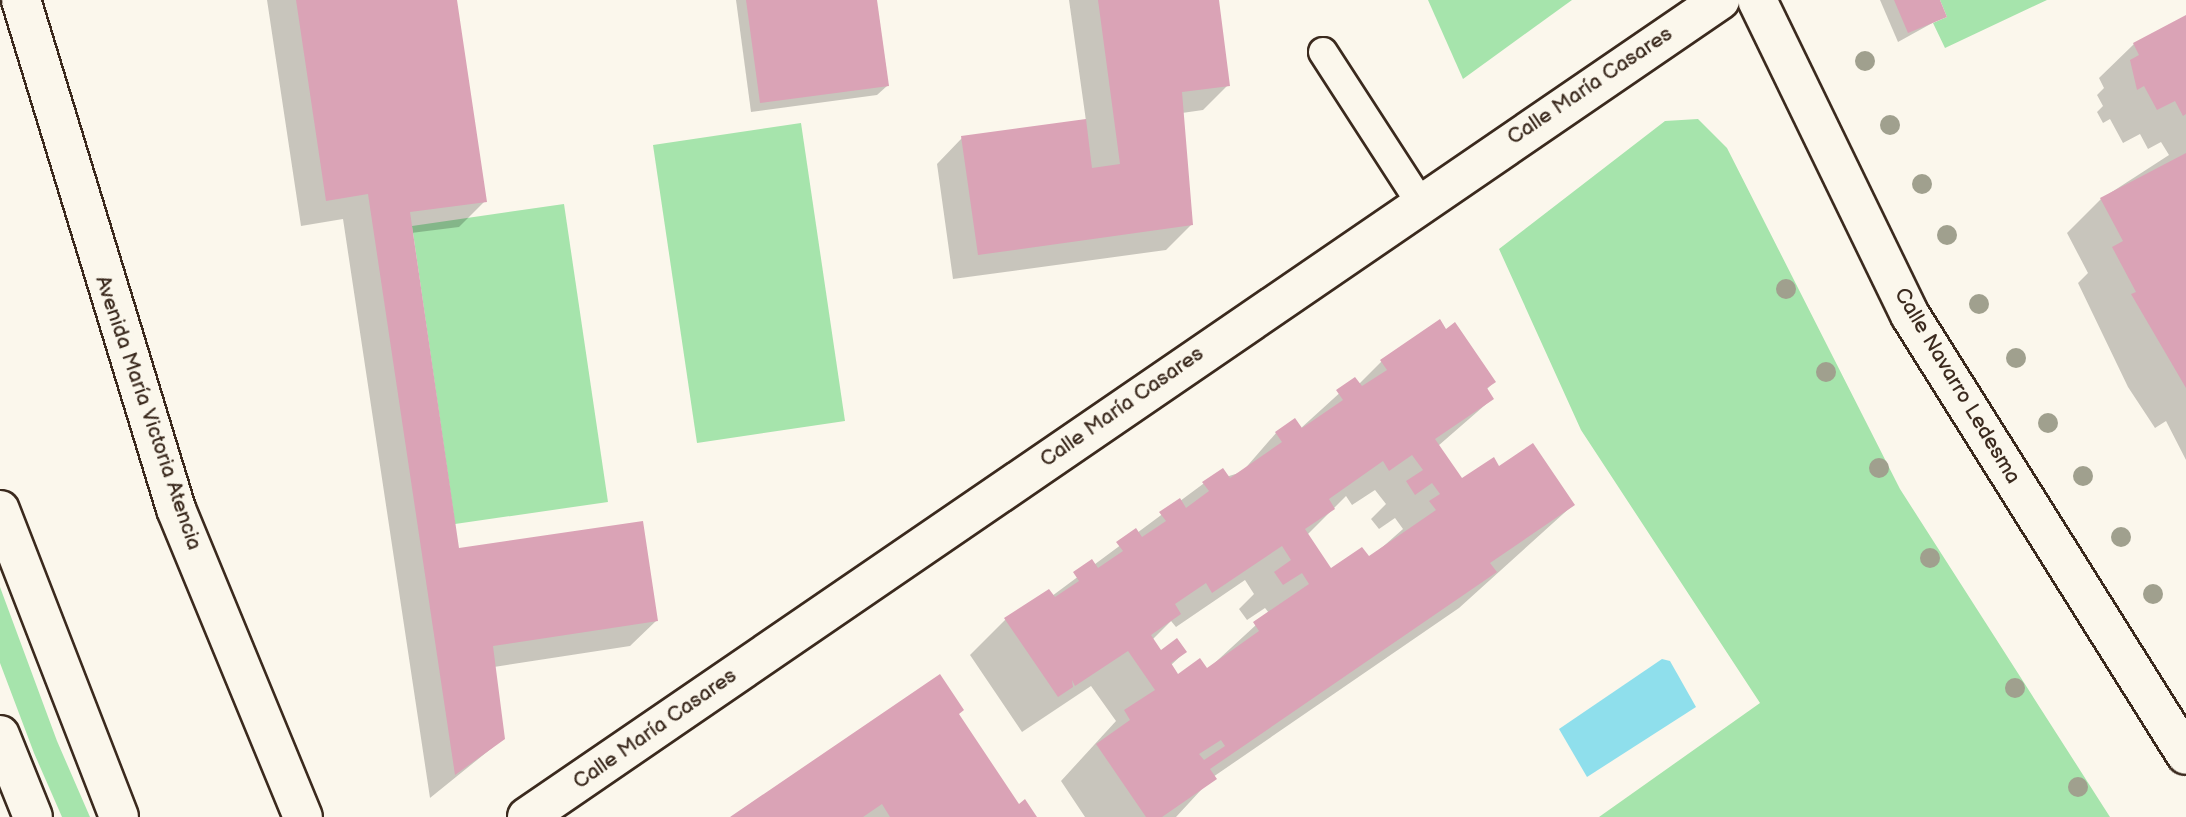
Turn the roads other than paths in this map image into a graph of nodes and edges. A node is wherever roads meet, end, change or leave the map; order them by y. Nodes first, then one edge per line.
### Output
1 (21, 0) edge
2 (1720, 0) edge
3 (1757, 0) edge
4 (1323, 52) dead end
5 (1420, 202) junction
6 (0, 510) edge
7 (0, 735) edge
8 (2186, 755) edge
9 (33, 817) edge
10 (119, 817) edge
11 (303, 817) edge
12 (527, 817) edge

1 - 11 street, Avenida María Victoria Atencia
2 - 5 street, Calle María Casares
3 - 8 street, Calle Navarro Ledesma
4 - 5 lane
5 - 12 street, Calle María Casares
6 - 10 street
7 - 9 street

